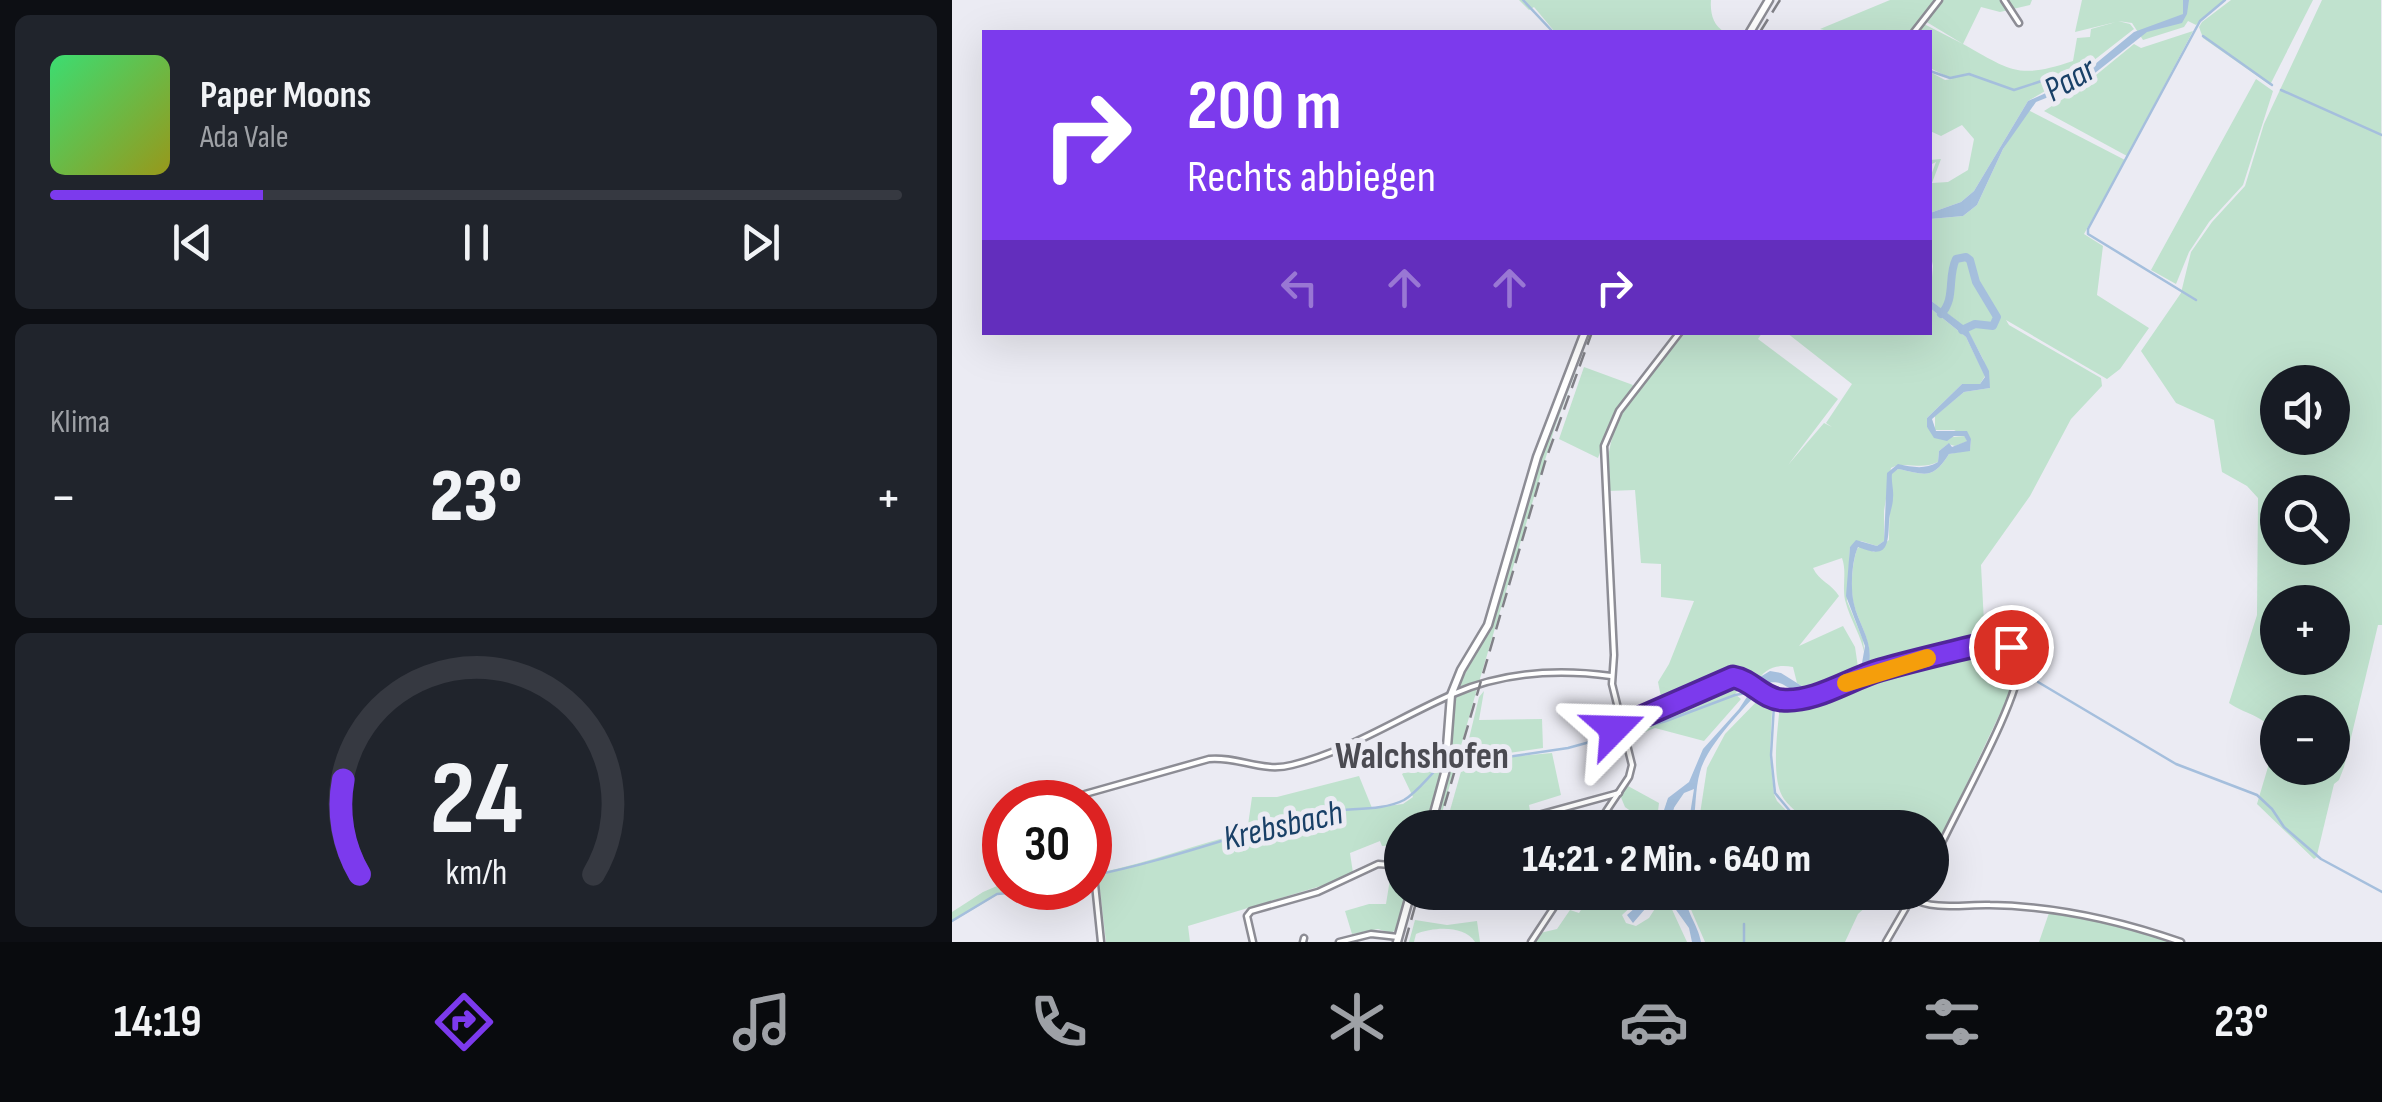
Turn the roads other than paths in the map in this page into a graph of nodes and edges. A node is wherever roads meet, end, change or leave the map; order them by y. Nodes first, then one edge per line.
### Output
1 (1769, 0) edge
2 (1939, 0) edge
3 (2004, 0) edge
4 (2020, 23) dead end
5 (1751, 30) edge
6 (1916, 30) edge
7 (1585, 335) edge
8 (1678, 335) edge
9 (1611, 673) junction
10 (1451, 695) junction
11 (1582, 710) dead end
12 (1624, 729) junction
13 (1112, 786) edge
14 (1618, 793) junction
15 (1434, 810) edge
16 (1556, 810) edge
17 (1607, 810) edge
18 (1949, 830) edge
19 (1384, 864) edge
20 (1949, 904) edge
21 (1099, 910) edge
22 (1406, 910) edge
23 (1553, 910) edge
24 (1904, 910) edge
25 (1398, 940) edge
26 (1102, 942) edge
27 (1253, 942) edge
28 (1339, 942) edge
29 (1531, 942) edge
30 (1886, 942) edge
31 (2181, 942) edge

1 - 5 street
2 - 6 street
3 - 4 street
7 - 10 street
8 - 9 street
9 - 10 street
9 - 12 street
10 - 13 street
10 - 15 street
11 - 12 street
12 - 14 street
12 - 18 street
14 - 16 street
14 - 17 street
19 - 27 street
20 - 31 street
21 - 26 street
22 - 25 street
23 - 29 street
24 - 30 street
25 - 28 street

